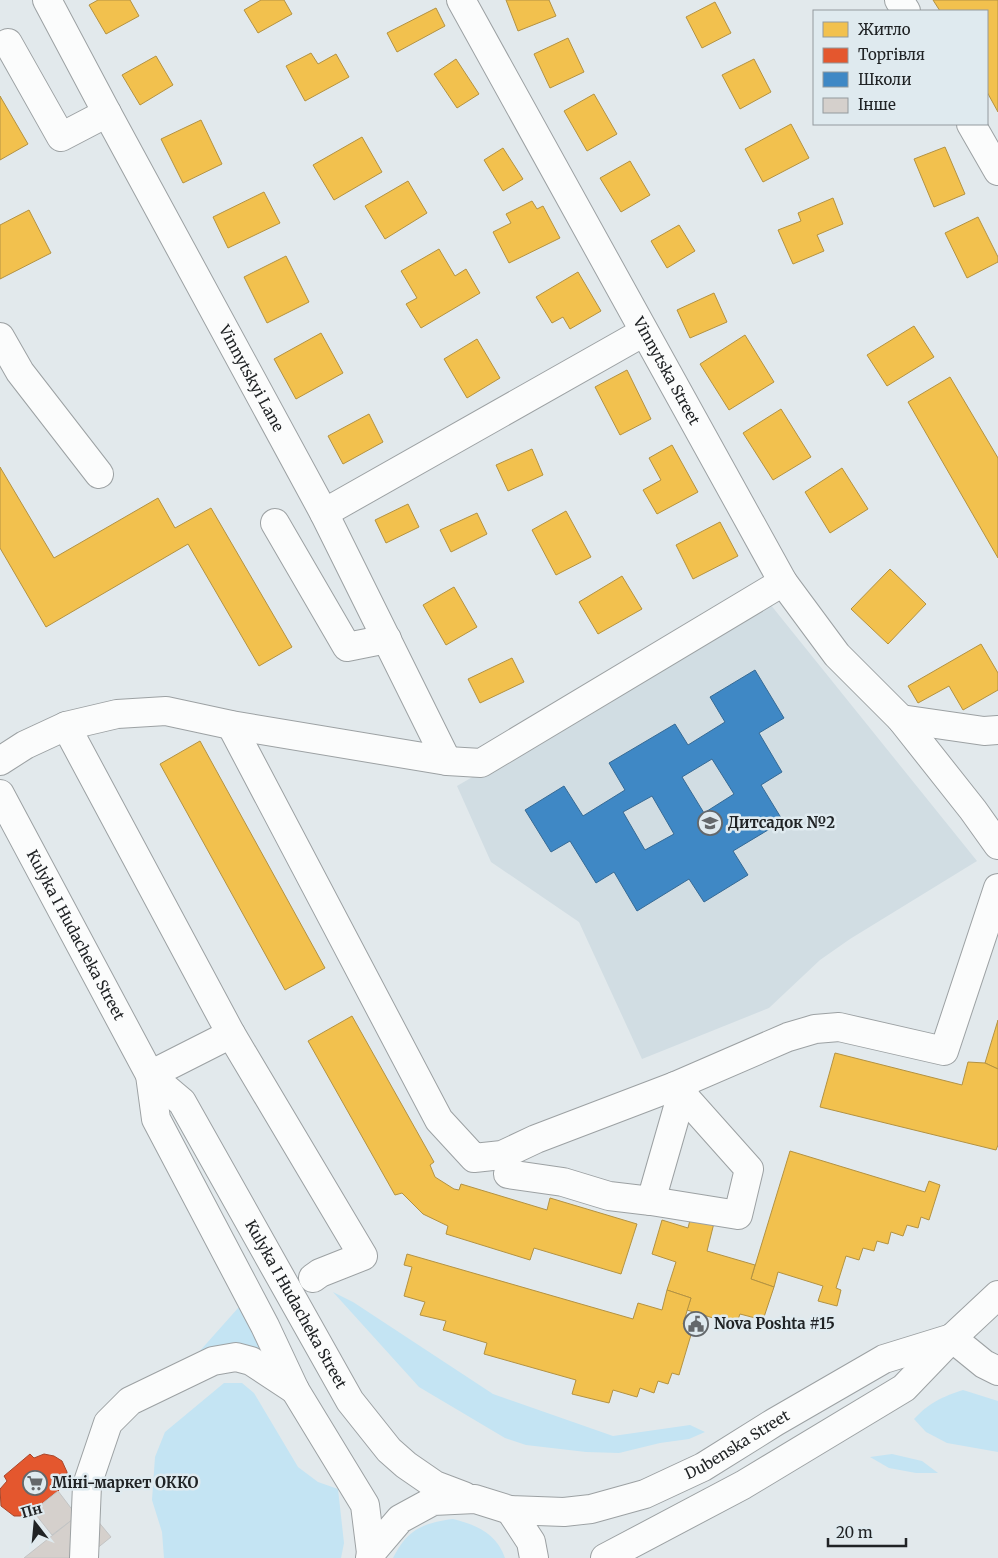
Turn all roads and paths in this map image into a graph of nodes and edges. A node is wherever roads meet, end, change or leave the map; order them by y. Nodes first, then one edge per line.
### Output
1 (47, 0) edge
2 (461, 0) edge
3 (8, 43) dead end
4 (107, 113) junction
5 (972, 125) edge
6 (998, 171) edge
7 (644, 332) junction
8 (0, 337) edge
9 (99, 474) dead end
10 (324, 512) junction
11 (275, 523) dead end
12 (783, 582) junction
13 (387, 639) junction
14 (901, 719) junction
15 (231, 725) junction
16 (66, 726) junction
17 (998, 730) edge
18 (0, 761) edge
19 (447, 761) junction
20 (0, 794) edge
21 (998, 845) edge
22 (998, 888) edge
23 (231, 1034) junction
24 (150, 1075) junction
25 (680, 1092) junction
26 (508, 1174) dead end
27 (651, 1201) junction
28 (313, 1278) dead end
29 (998, 1295) edge
30 (952, 1338) junction
31 (993, 1364) edge
32 (295, 1390) junction
33 (475, 1499) junction
34 (510, 1510) junction
35 (370, 1555) edge
36 (84, 1558) edge
37 (534, 1558) edge
38 (605, 1558) edge

1 - 4 street, Vinnytskyi Lane
2 - 7 street, Vinnytska Street
3 - 4 street
4 - 10 street, Vinnytskyi Lane
5 - 6 street
7 - 10 street
7 - 12 street, Vinnytska Street
8 - 9 street
10 - 13 street, Vinnytskyi Lane
11 - 13 street
12 - 14 street, Vinnytska Street
12 - 19 street
13 - 19 street, Vinnytskyi Lane
14 - 17 street
14 - 21 street, Vinnytska Street
15 - 16 street
15 - 19 street
15 - 25 street
16 - 18 street
16 - 23 street
20 - 24 street, Kulyka I Hudacheka Street
22 - 25 street
23 - 24 street
23 - 28 street
24 - 32 street, Kulyka I Hudacheka Street
24 - 33 street, Kulyka I Hudacheka Street
25 - 27 street
25 - 27 street
26 - 27 street
29 - 30 street, Dubenska Street
30 - 31 street
30 - 34 street, Dubenska Street
30 - 38 street, Dubenska Street
32 - 35 street, Kulyka I Hudacheka Street
32 - 36 street
33 - 34 street, Kulyka I Hudacheka Street
33 - 35 street
34 - 37 street

